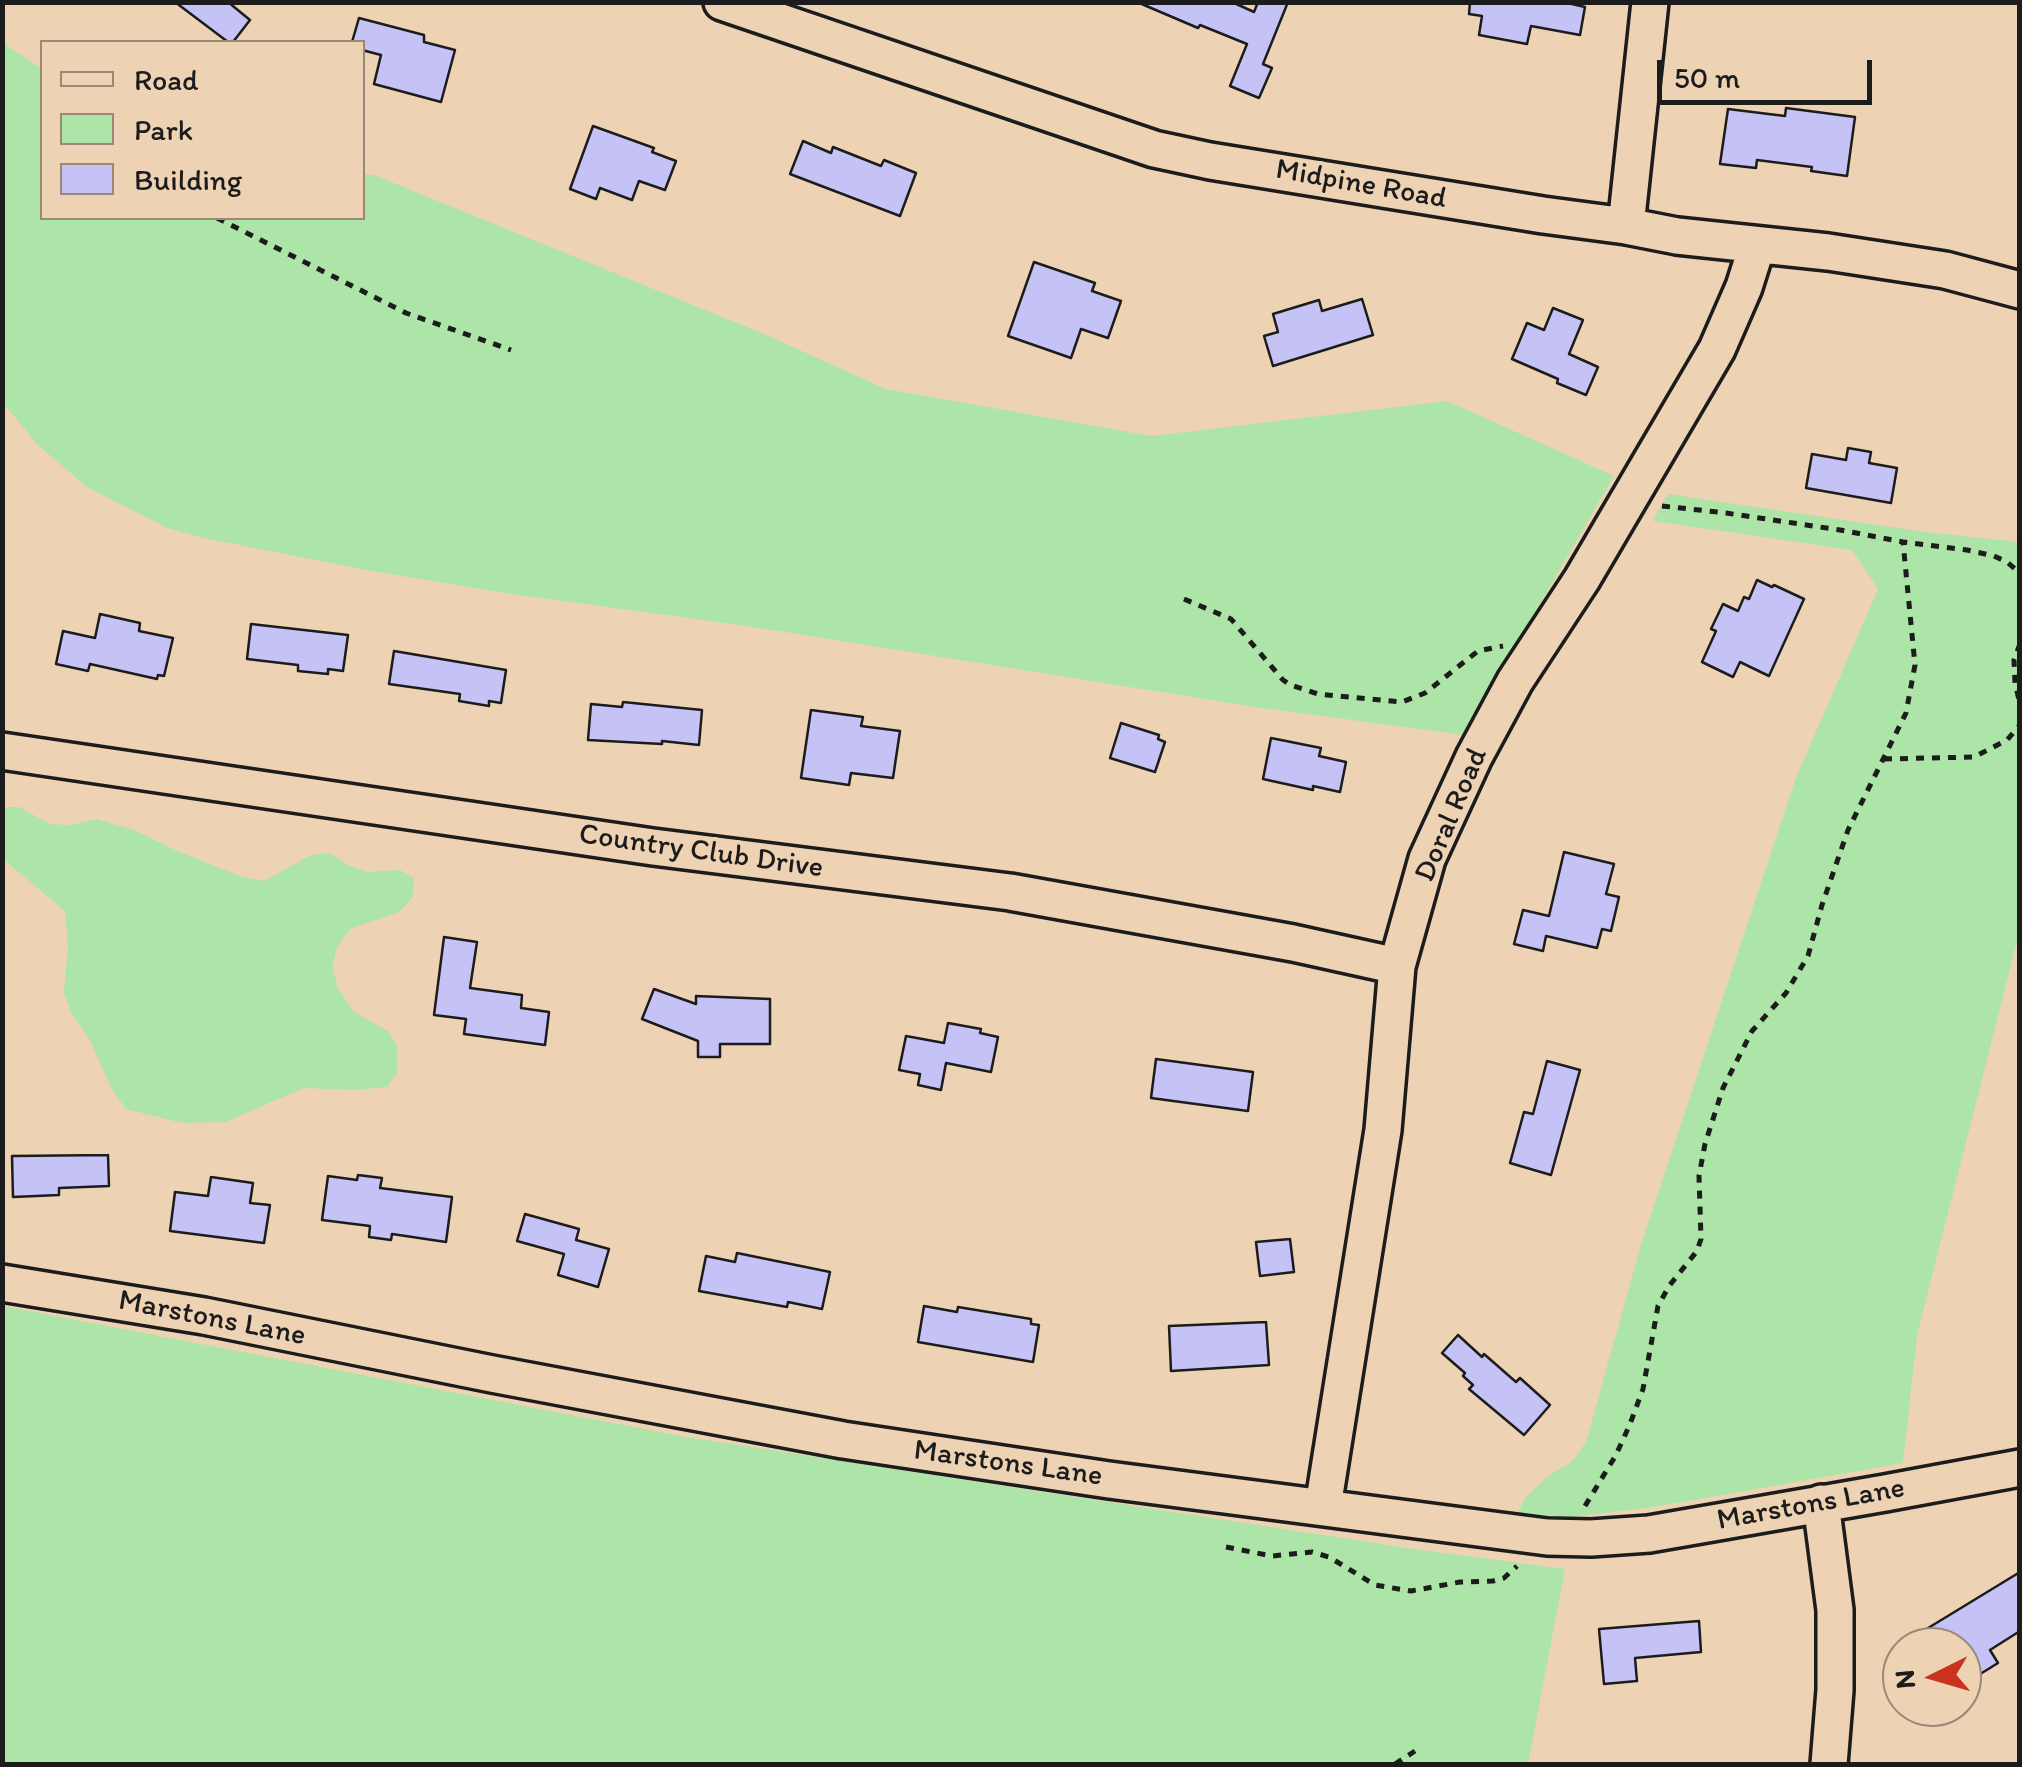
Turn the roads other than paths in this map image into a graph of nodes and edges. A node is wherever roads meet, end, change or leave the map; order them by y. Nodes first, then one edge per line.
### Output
1 (722, 2) edge
2 (1650, 2) edge
3 (1626, 226) junction
4 (1757, 246) junction
5 (2020, 290) edge
6 (2, 751) edge
7 (1397, 966) junction
8 (2, 1284) edge
9 (2020, 1468) edge
10 (1821, 1503) junction
11 (1323, 1507) junction
12 (1829, 1764) edge

1 - 3 street, Midpine Road
2 - 3 street
3 - 4 street, Midpine Road
4 - 5 street, Midpine Road
4 - 7 street, Doral Road
6 - 7 street, Country Club Drive
7 - 11 street, Doral Road
8 - 11 street, Marstons Lane
9 - 10 street, Marstons Lane
10 - 11 street, Marstons Lane
10 - 12 street

